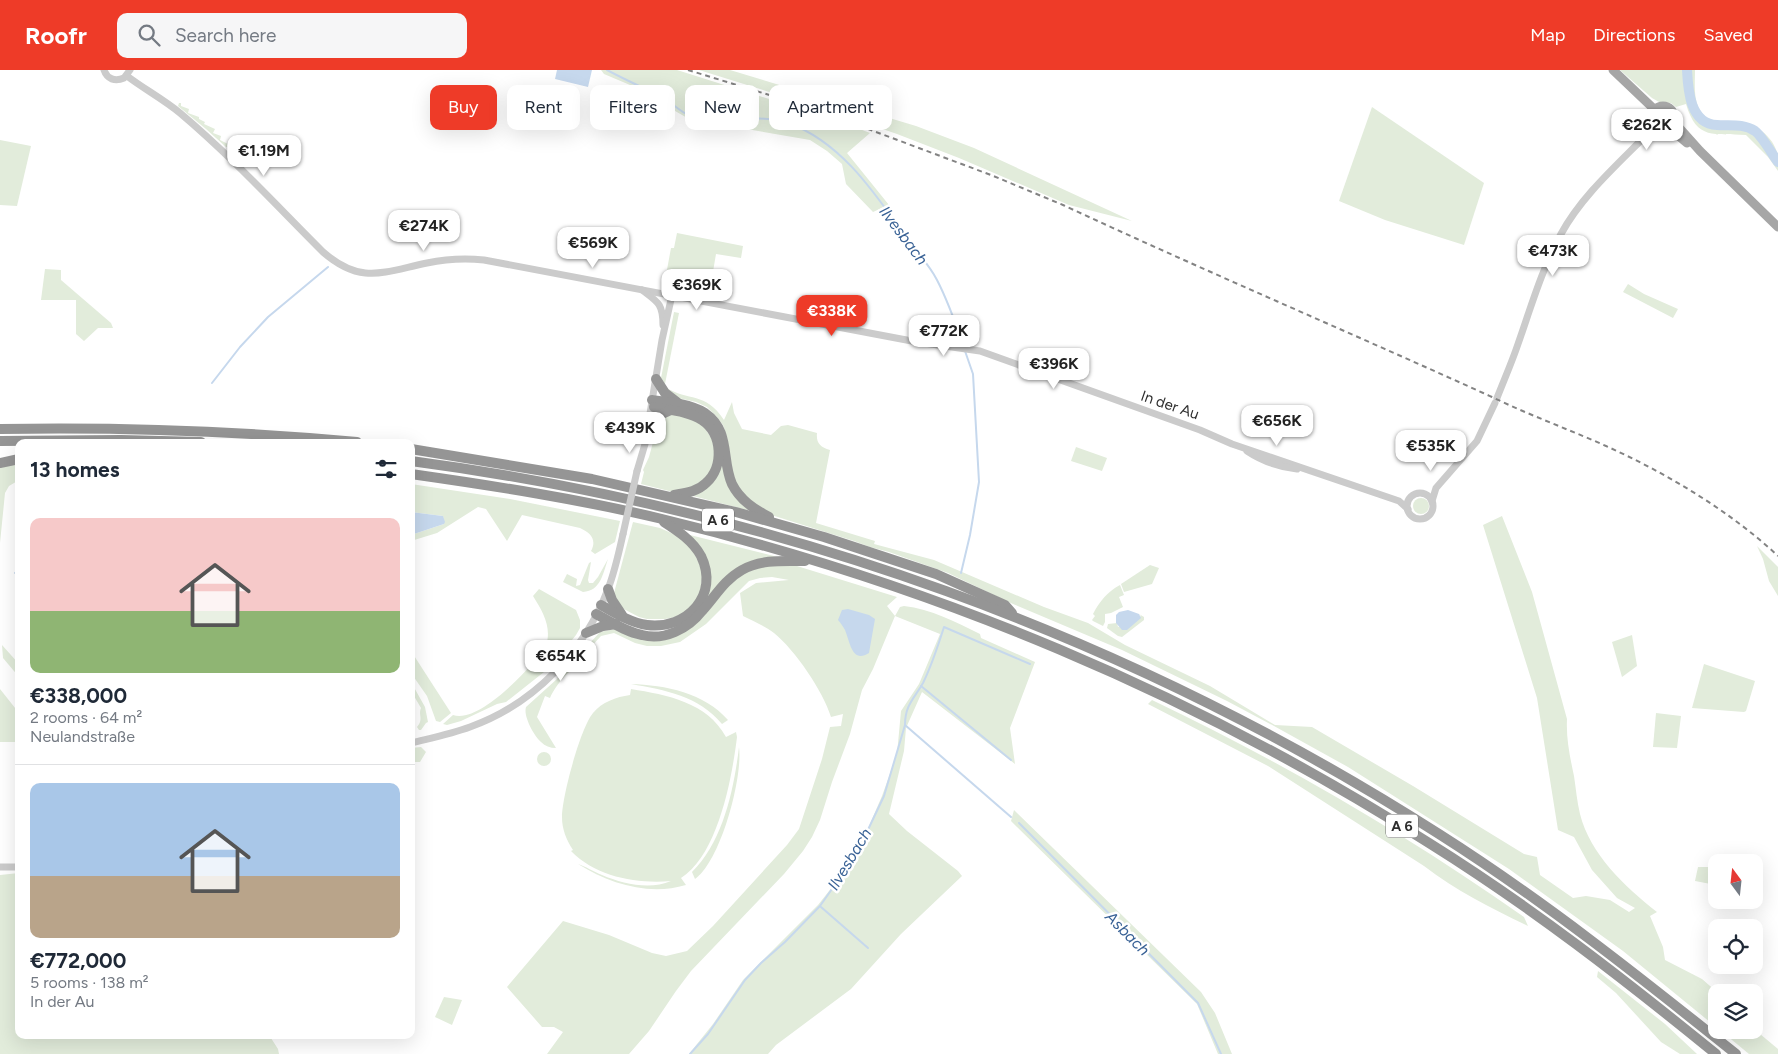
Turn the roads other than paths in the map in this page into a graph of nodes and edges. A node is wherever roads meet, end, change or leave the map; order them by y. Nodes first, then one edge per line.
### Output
1 (104, 70) edge
2 (1613, 70) edge
3 (128, 73) edge
4 (1654, 110) junction
5 (1671, 124) junction
6 (1656, 125) junction
7 (1778, 227) edge
8 (640, 289) junction
9 (672, 295) junction
10 (662, 340) junction
11 (656, 379) junction
12 (652, 403) junction
13 (681, 405) junction
14 (671, 410) junction
15 (235, 427) dead end
16 (648, 428) junction
17 (0, 429) edge
18 (310, 439) edge
19 (322, 439) edge
20 (0, 440) edge
21 (15, 440) edge
22 (415, 450) edge
23 (0, 454) edge
24 (15, 454) edge
25 (15, 460) edge
26 (415, 462) edge
27 (0, 463) edge
28 (1450, 472) junction
29 (415, 475) edge
30 (1422, 493) junction
31 (670, 496) junction
32 (1409, 500) junction
33 (1399, 501) junction
34 (1432, 501) junction
35 (1408, 509) junction
36 (660, 518) junction
37 (783, 525) junction
38 (816, 561) junction
39 (608, 589) junction
40 (599, 610) junction
41 (624, 617) junction
42 (1016, 617) junction
43 (616, 624) junction
44 (586, 633) junction
45 (415, 741) edge
46 (0, 867) edge
47 (15, 867) edge
48 (1716, 1054) edge
49 (1736, 1054) edge

1 - 3 street
2 - 4 main road
3 - 8 street, In der Au
4 - 5 main road
4 - 6 main road
5 - 6 main road
5 - 7 main road
6 - 28 street
8 - 9 street, In der Au
8 - 10 street
9 - 10 street
9 - 33 street, In der Au
10 - 11 street
11 - 12 street
11 - 13 highway
12 - 13 highway
12 - 14 highway
12 - 16 street
13 - 37 highway
14 - 16 highway
14 - 31 highway
15 - 19 highway
16 - 39 street, bridge
17 - 18 highway
20 - 21 highway
22 - 31 highway
23 - 24 highway
25 - 27 highway
26 - 42 highway, A 6
28 - 30 street
28 - 34 street
29 - 36 highway, A 6
30 - 32 street
30 - 34 street
31 - 37 highway
32 - 33 street, In der Au
32 - 35 street
33 - 35 street, In der Au
34 - 35 street
36 - 38 highway, A 6
36 - 41 highway
37 - 42 highway
38 - 43 highway
38 - 48 highway, A 6
39 - 40 street
39 - 41 highway
40 - 41 highway
40 - 43 highway
40 - 44 street
42 - 49 highway, A 6
43 - 44 highway
44 - 45 street
46 - 47 street

